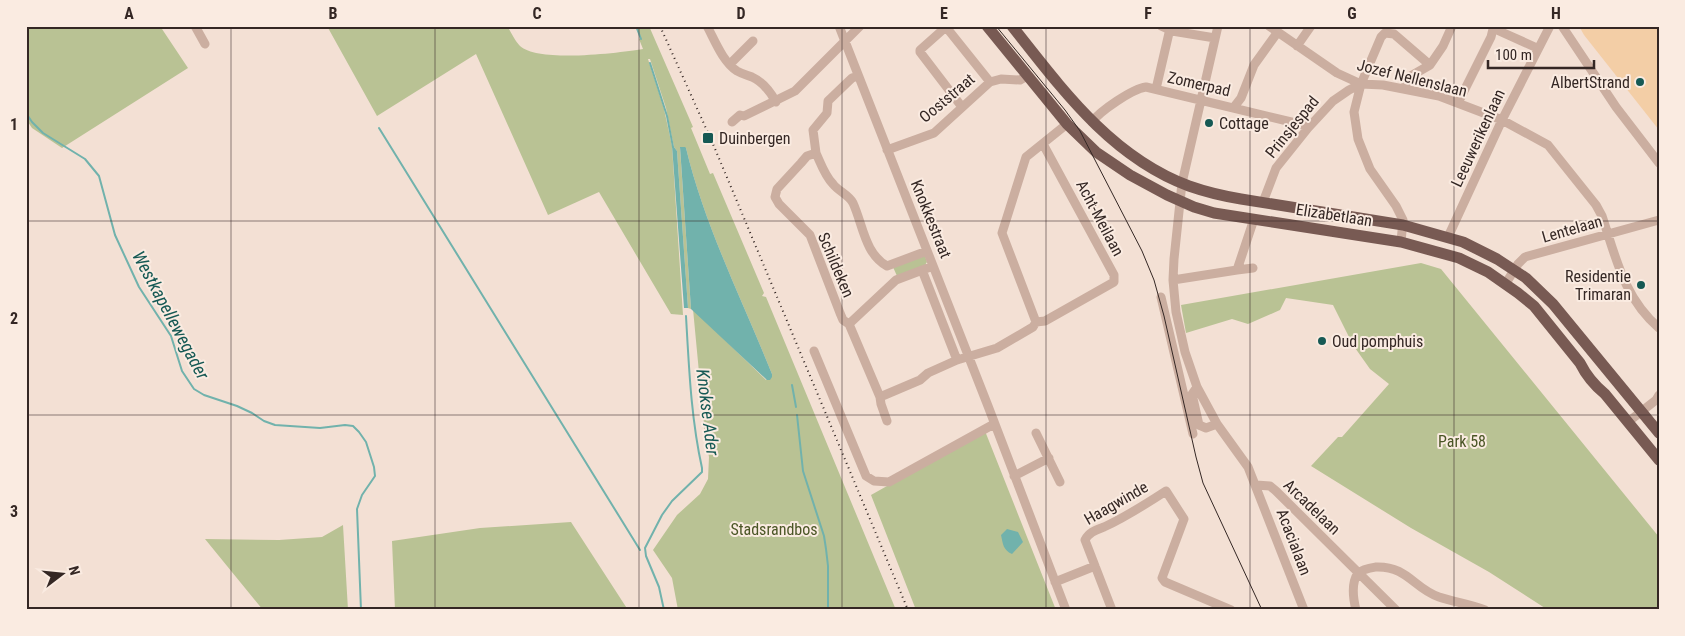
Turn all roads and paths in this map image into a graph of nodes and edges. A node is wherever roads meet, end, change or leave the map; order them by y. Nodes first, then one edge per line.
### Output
1 (195, 26) edge
2 (707, 26) edge
3 (839, 26) edge
4 (860, 26) edge
5 (987, 26) edge
6 (1012, 26) edge
7 (1161, 26) edge
8 (1218, 26) edge
9 (1269, 26) edge
10 (1312, 26) edge
11 (1452, 26) edge
12 (1550, 26) edge
13 (1562, 26) edge
14 (947, 27) edge
15 (1492, 28) edge
16 (1172, 31) junction
17 (1277, 33) junction
18 (1215, 38) junction
19 (753, 41) dead end
20 (844, 42) junction
21 (205, 44) dead end
22 (1297, 46) junction
23 (1537, 48) junction
24 (730, 64) junction
25 (1430, 65) junction
26 (858, 76) junction
27 (1027, 76) junction
28 (990, 82) junction
29 (1361, 84) junction
30 (1156, 89) junction
31 (1404, 89) junction
32 (1201, 99) junction
33 (776, 102) junction
34 (1458, 103) junction
35 (962, 107) junction
36 (1234, 107) junction
37 (1502, 120) junction
38 (732, 122) dead end
39 (1092, 122) junction
40 (1067, 124) junction
41 (1308, 128) junction
42 (1043, 144) junction
43 (887, 150) junction
44 (816, 153) junction
45 (1659, 164) edge
46 (1182, 183) junction
47 (1180, 201) junction
48 (1263, 202) junction
49 (1254, 219) junction
50 (1659, 220) edge
51 (1403, 225) junction
52 (1608, 235) junction
53 (1448, 237) junction
54 (1402, 242) junction
55 (927, 251) junction
56 (888, 266) junction
57 (933, 266) junction
58 (1253, 268) dead end
59 (922, 270) junction
60 (1237, 270) junction
61 (1514, 270) junction
62 (896, 280) junction
63 (1173, 280) junction
64 (1506, 283) junction
65 (1161, 297) dead end
66 (1176, 312) junction
67 (1165, 315) junction
68 (1036, 322) junction
69 (849, 324) junction
70 (1659, 328) edge
71 (814, 351) dead end
72 (968, 356) junction
73 (957, 360) junction
74 (1197, 387) junction
75 (1659, 395) edge
76 (880, 397) junction
77 (1643, 410) junction
78 (887, 421) dead end
79 (1628, 422) junction
80 (994, 424) junction
81 (1217, 424) junction
82 (1036, 433) dead end
83 (1659, 433) edge
84 (1193, 434) dead end
85 (1049, 458) junction
86 (1659, 460) edge
87 (1014, 476) junction
88 (1060, 482) dead end
89 (1256, 485) junction
90 (1095, 566) junction
91 (1358, 573) junction
92 (1054, 582) junction
93 (1066, 610) edge
94 (1112, 610) edge
95 (1231, 610) edge
96 (1304, 610) edge
97 (1356, 610) edge
98 (1396, 610) edge
99 (1485, 610) edge

1 - 21 street
2 - 24 street
3 - 20 street, Knokkestraat
4 - 20 street
5 - 27 main road, Elizabetlaan
6 - 39 main road, Elizabetlaan
7 - 16 street
8 - 18 street, Arcadelaan
9 - 17 street, Jozef Nellenslaan
10 - 22 street
11 - 25 street
12 - 23 street, Leeuwerikenlaan
13 - 45 street
14 - 28 street
14 - 35 street
15 - 23 street
15 - 34 street
16 - 18 street
16 - 30 street
17 - 22 street, Jozef Nellenslaan
17 - 36 street
18 - 32 street, Arcadelaan
19 - 24 street
20 - 26 street, Knokkestraat
20 - 33 street
22 - 29 street, Jozef Nellenslaan
23 - 37 street, Leeuwerikenlaan
24 - 33 street
25 - 29 street
25 - 31 street
26 - 43 street, Knokkestraat
26 - 44 street
27 - 28 street, Ooststraat
27 - 40 main road, Elizabetlaan
28 - 35 street, Ooststraat
29 - 31 street, Jozef Nellenslaan
29 - 41 street, Prinsjespad
29 - 51 street
30 - 32 street, Zomerpad
30 - 39 street, Zomerpad
31 - 34 street, Jozef Nellenslaan
32 - 36 street, Zomerpad
32 - 46 street, Arcadelaan
33 - 38 street
34 - 37 street, Jozef Nellenslaan
35 - 43 street, Ooststraat
36 - 41 street, Zomerpad
37 - 52 street, Jozef Nellenslaan
37 - 53 street, Leeuwerikenlaan
39 - 46 main road, Elizabetlaan
40 - 42 street
40 - 47 main road, Elizabetlaan
41 - 48 street, Prinsjespad
42 - 68 street
42 - 68 street, Acht-Meilaan
43 - 55 street, Knokkestraat
44 - 56 street
44 - 69 street, Schildeken
46 - 47 street, Arcadelaan
46 - 48 main road, Elizabetlaan
47 - 49 main road, Elizabetlaan
47 - 63 street, Arcadelaan
48 - 51 main road, Elizabetlaan
49 - 54 main road, Elizabetlaan
49 - 60 street
50 - 52 street, Lentelaan
51 - 53 main road, Elizabetlaan
51 - 54 street
52 - 61 street, Lentelaan
52 - 70 street, Jozef Nellenslaan
53 - 61 main road, Elizabetlaan
54 - 64 main road, Elizabetlaan
55 - 56 street
55 - 57 street, Knokkestraat
56 - 62 street
57 - 59 street, Schildeken
57 - 72 street, Knokkestraat
58 - 60 street
59 - 62 street, Schildeken
59 - 73 street, Knokkestraat
60 - 63 street
61 - 64 street, Lentelaan
61 - 77 main road, Elizabetlaan
62 - 69 street, Schildeken
63 - 66 street, Arcadelaan
64 - 79 main road, Elizabetlaan
65 - 67 street
66 - 67 street
66 - 74 street, Arcadelaan
67 - 84 street
68 - 72 street, Acht-Meilaan
69 - 76 street, Schildeken
71 - 80 street
72 - 73 street
72 - 80 street, Knokkestraat
73 - 76 street
74 - 81 street, Arcadelaan
74 - 81 street, Arcadelaan
75 - 77 street
76 - 78 street, Schildeken
77 - 79 street
77 - 83 main road, Elizabetlaan
79 - 86 main road, Elizabetlaan
80 - 87 street, Knokkestraat
81 - 89 street, Arcadelaan
82 - 85 street
85 - 87 street
85 - 88 street
87 - 92 street, Knokkestraat
89 - 91 street, Arcadelaan
89 - 96 street, Acacialaan
90 - 92 street
90 - 94 street, Haagwinde
90 - 95 street, Haagwinde
91 - 97 street
91 - 98 street, Arcadelaan
91 - 99 street
92 - 93 street, Knokkestraat

